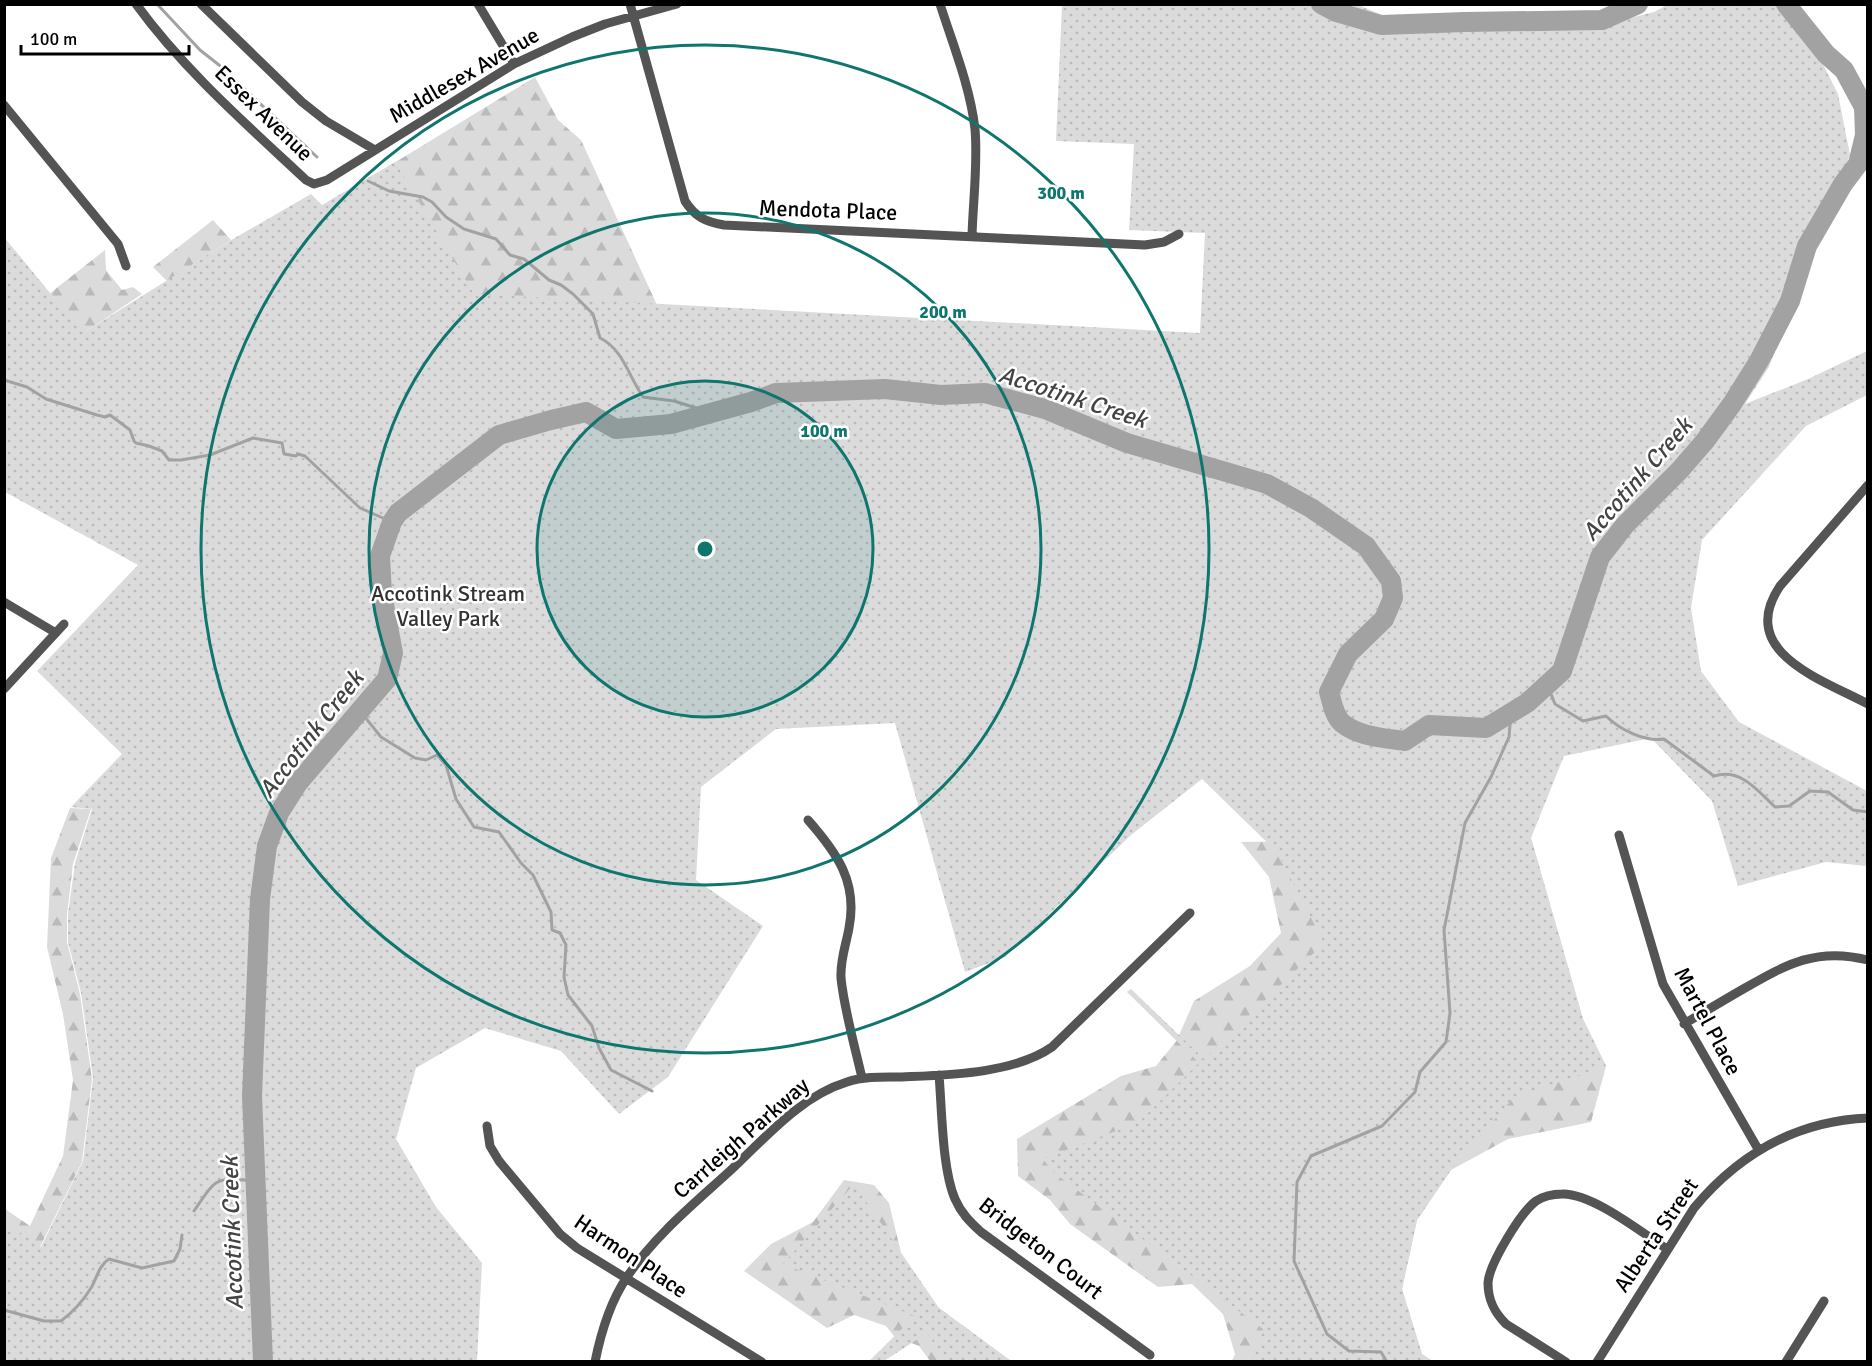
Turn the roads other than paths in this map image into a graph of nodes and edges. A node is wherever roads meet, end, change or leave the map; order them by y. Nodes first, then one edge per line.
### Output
1 (136, 4) edge
2 (201, 4) edge
3 (478, 4) edge
4 (630, 4) edge
5 (676, 4) edge
6 (940, 4) edge
7 (633, 16) junction
8 (514, 64) junction
9 (4, 105) edge
10 (375, 150) junction
11 (1179, 234) dead end
12 (972, 236) junction
13 (126, 266) dead end
14 (1868, 485) edge
15 (4, 602) edge
16 (64, 624) dead end
17 (56, 633) junction
18 (4, 689) edge
19 (1868, 704) edge
20 (808, 820) dead end
21 (1619, 835) dead end
22 (1190, 913) dead end
23 (1868, 960) edge
24 (1684, 1024) junction
25 (939, 1075) junction
26 (862, 1078) junction
27 (1868, 1118) edge
28 (487, 1126) dead end
29 (1758, 1149) junction
30 (1667, 1248) junction
31 (626, 1278) junction
32 (1824, 1301) dead end
33 (1150, 1355) dead end
34 (595, 1362) edge
35 (762, 1362) edge
36 (1566, 1362) edge
37 (1597, 1362) edge
38 (1786, 1362) edge

1 - 10 street, Essex Avenue
2 - 10 street, Essex Avenue
3 - 8 street
4 - 7 street, Mendota Place
5 - 7 street, Middlesex Avenue
6 - 12 street
7 - 8 street, Middlesex Avenue
7 - 12 street, Mendota Place
8 - 10 street, Middlesex Avenue
9 - 13 street
11 - 12 street, Mendota Place
14 - 19 street
15 - 17 street
16 - 17 street
17 - 18 street
20 - 26 street
21 - 24 street, Martel Place
22 - 25 street, Carrleigh Parkway
23 - 24 street
24 - 29 street, Martel Place
25 - 26 street, Carrleigh Parkway
25 - 33 street, Bridgeton Court
26 - 31 street, Carrleigh Parkway
27 - 29 street, Alberta Street
28 - 31 street, Harmon Place
29 - 30 street, Alberta Street
30 - 36 street
30 - 37 street, Alberta Street
31 - 34 street, Carrleigh Parkway
31 - 35 street, Harmon Place
32 - 38 street

